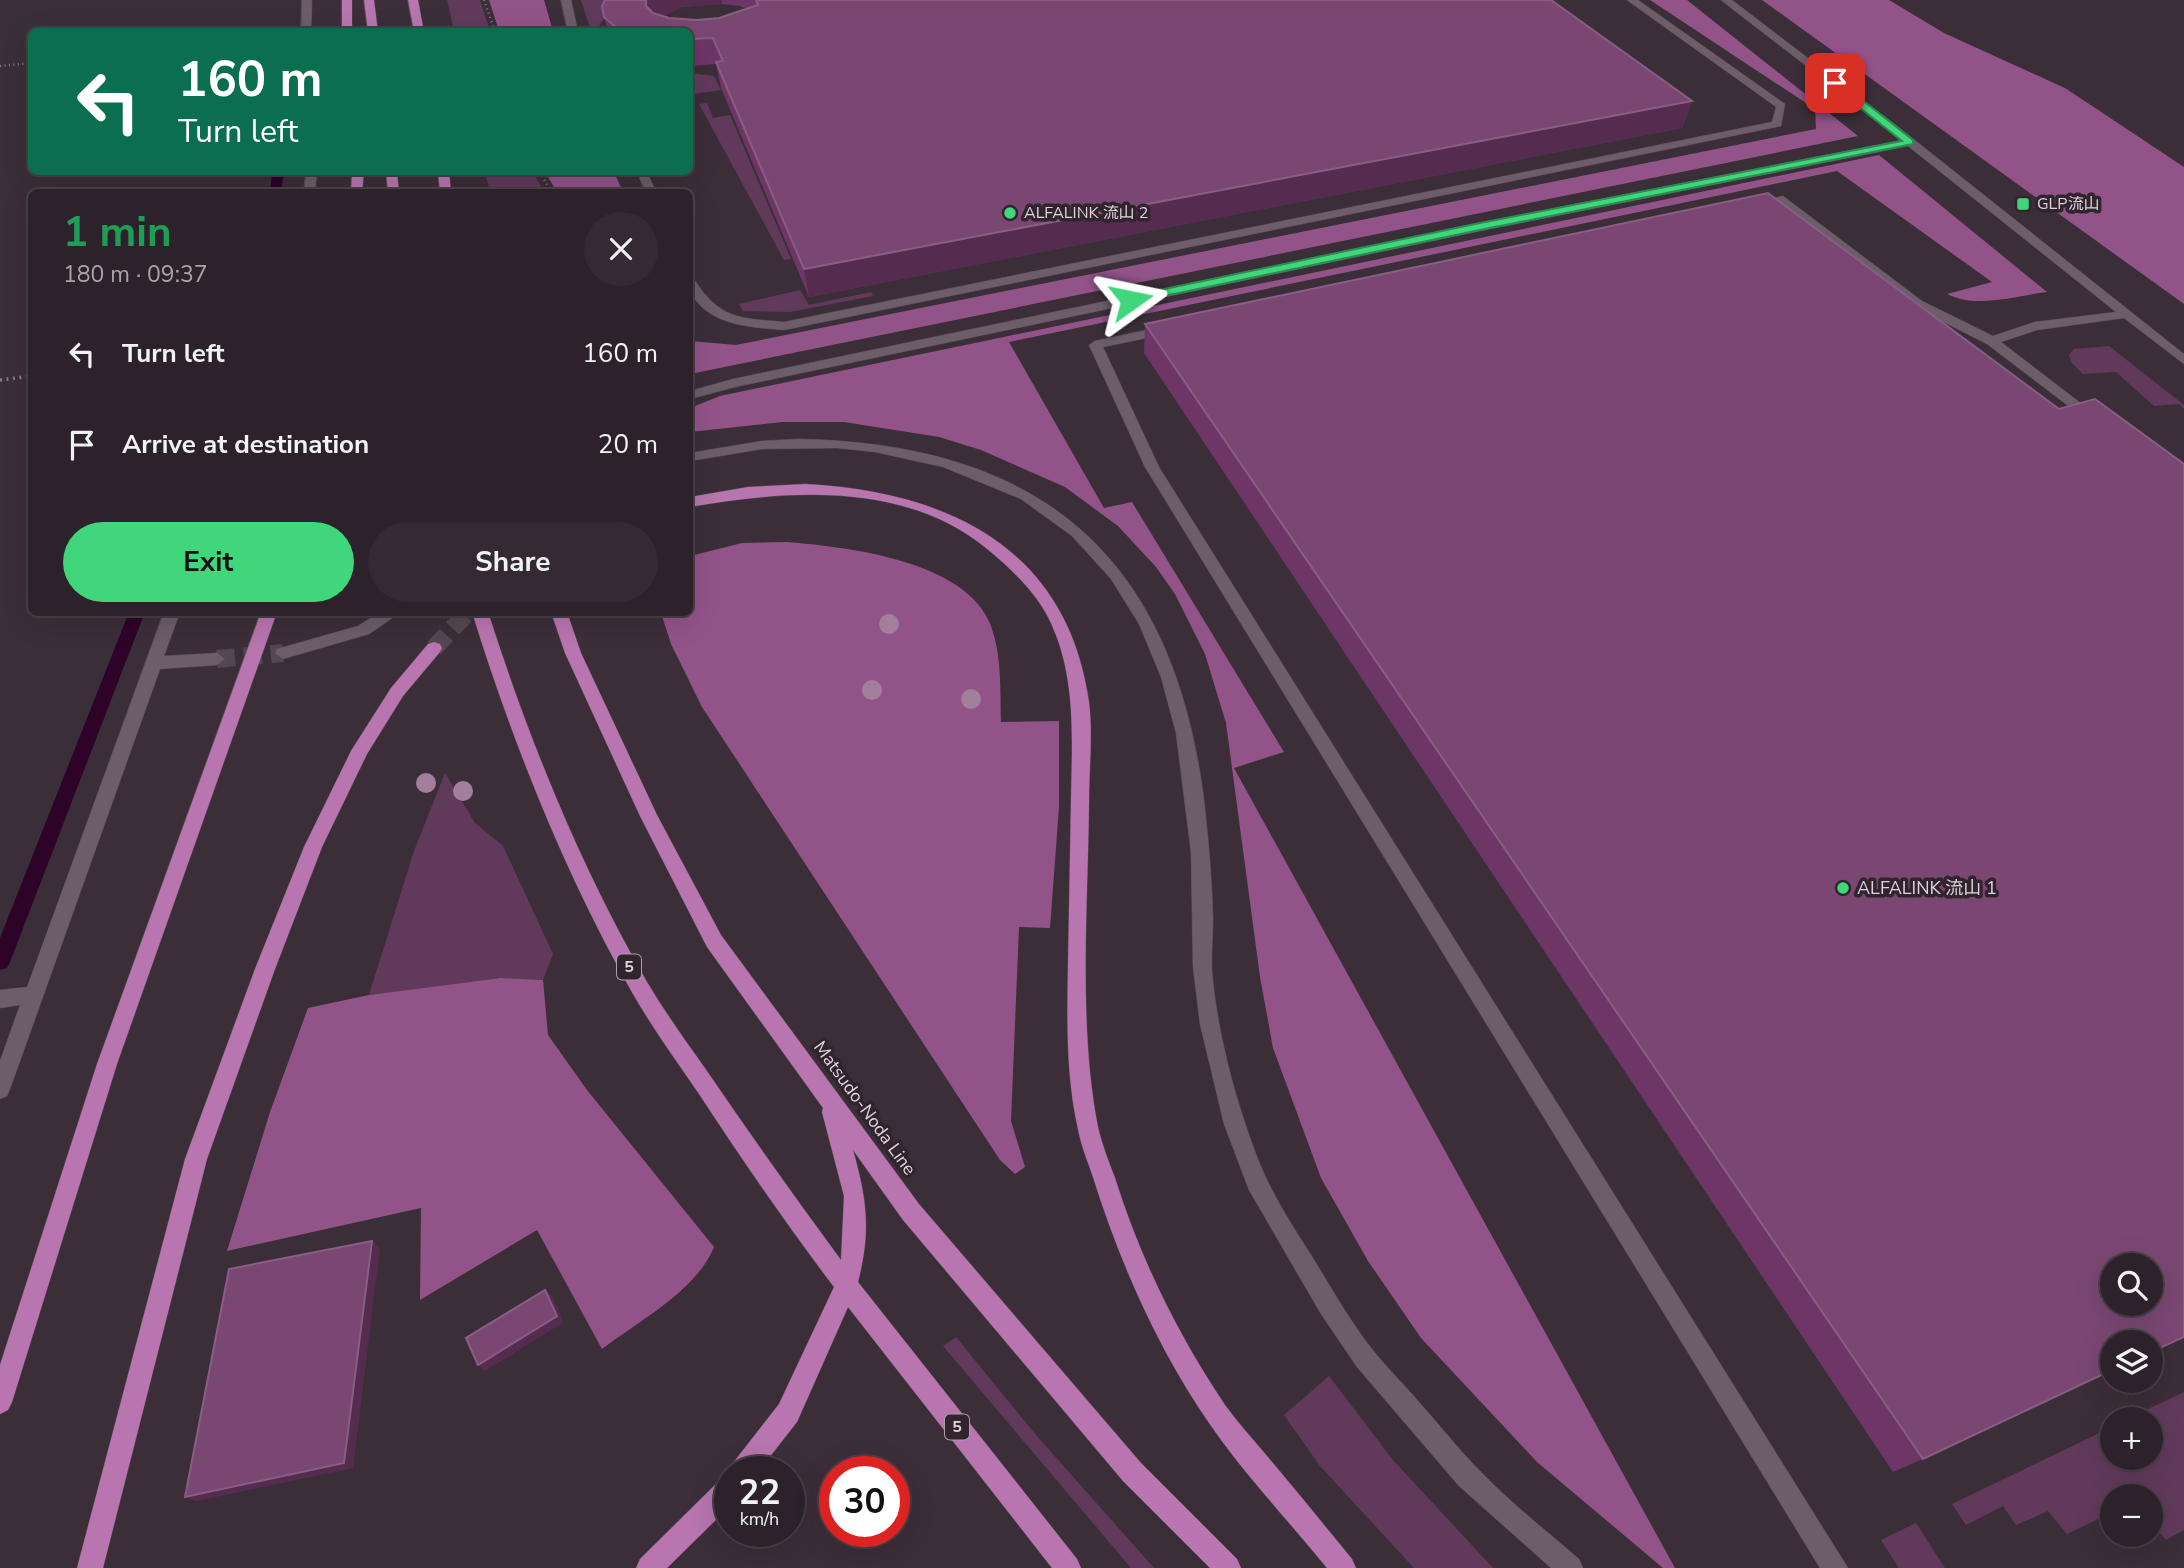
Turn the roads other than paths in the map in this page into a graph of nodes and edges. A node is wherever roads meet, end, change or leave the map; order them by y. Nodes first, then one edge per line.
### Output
1 (307, 0) edge
2 (347, 0) edge
3 (369, 0) edge
4 (413, 0) edge
5 (566, 0) edge
6 (1632, 0) edge
7 (1726, 0) edge
8 (306, 28) edge
9 (347, 28) edge
10 (372, 28) edge
11 (418, 28) edge
12 (572, 28) edge
13 (1910, 142) junction
14 (1738, 207) edge
15 (693, 289) edge
16 (2126, 314) junction
17 (1177, 328) edge
18 (1992, 341) junction
19 (2184, 360) edge
20 (693, 394) edge
21 (2107, 429) edge
22 (693, 456) edge
23 (693, 501) edge
24 (171, 616) edge
25 (267, 616) edge
26 (386, 616) edge
27 (481, 616) edge
28 (560, 616) edge
29 (433, 648) tunnel mouth
30 (283, 653) tunnel mouth
31 (217, 659) tunnel mouth
32 (154, 663) junction
33 (32, 995) junction
34 (3, 999) edge
35 (0, 1089) edge
36 (830, 1102) junction
37 (846, 1286) junction
38 (0, 1402) edge
39 (754, 1456) edge
40 (714, 1504) edge
41 (90, 1568) edge
42 (649, 1568) edge
43 (1069, 1568) edge
44 (1228, 1568) edge
45 (1343, 1568) edge
46 (1570, 1568) edge
47 (1835, 1568) edge

1 - 8 street
2 - 9 main road
3 - 10 main road
4 - 11 main road
5 - 12 street
6 - 15 street
7 - 13 street
13 - 16 street
13 - 20 street
14 - 18 street
16 - 18 street
16 - 19 street
17 - 47 street
18 - 21 street
22 - 46 street
23 - 45 main road
24 - 32 street
25 - 38 main road
26 - 30 street
27 - 37 main road, 5
28 - 36 main road, Matsudo-Noda Line
29 - 41 main road
31 - 32 street
32 - 33 street
33 - 34 street
33 - 35 street
36 - 37 main road
36 - 44 main road, Matsudo-Noda Line
37 - 39 main road
37 - 43 main road, 5
40 - 42 main road

